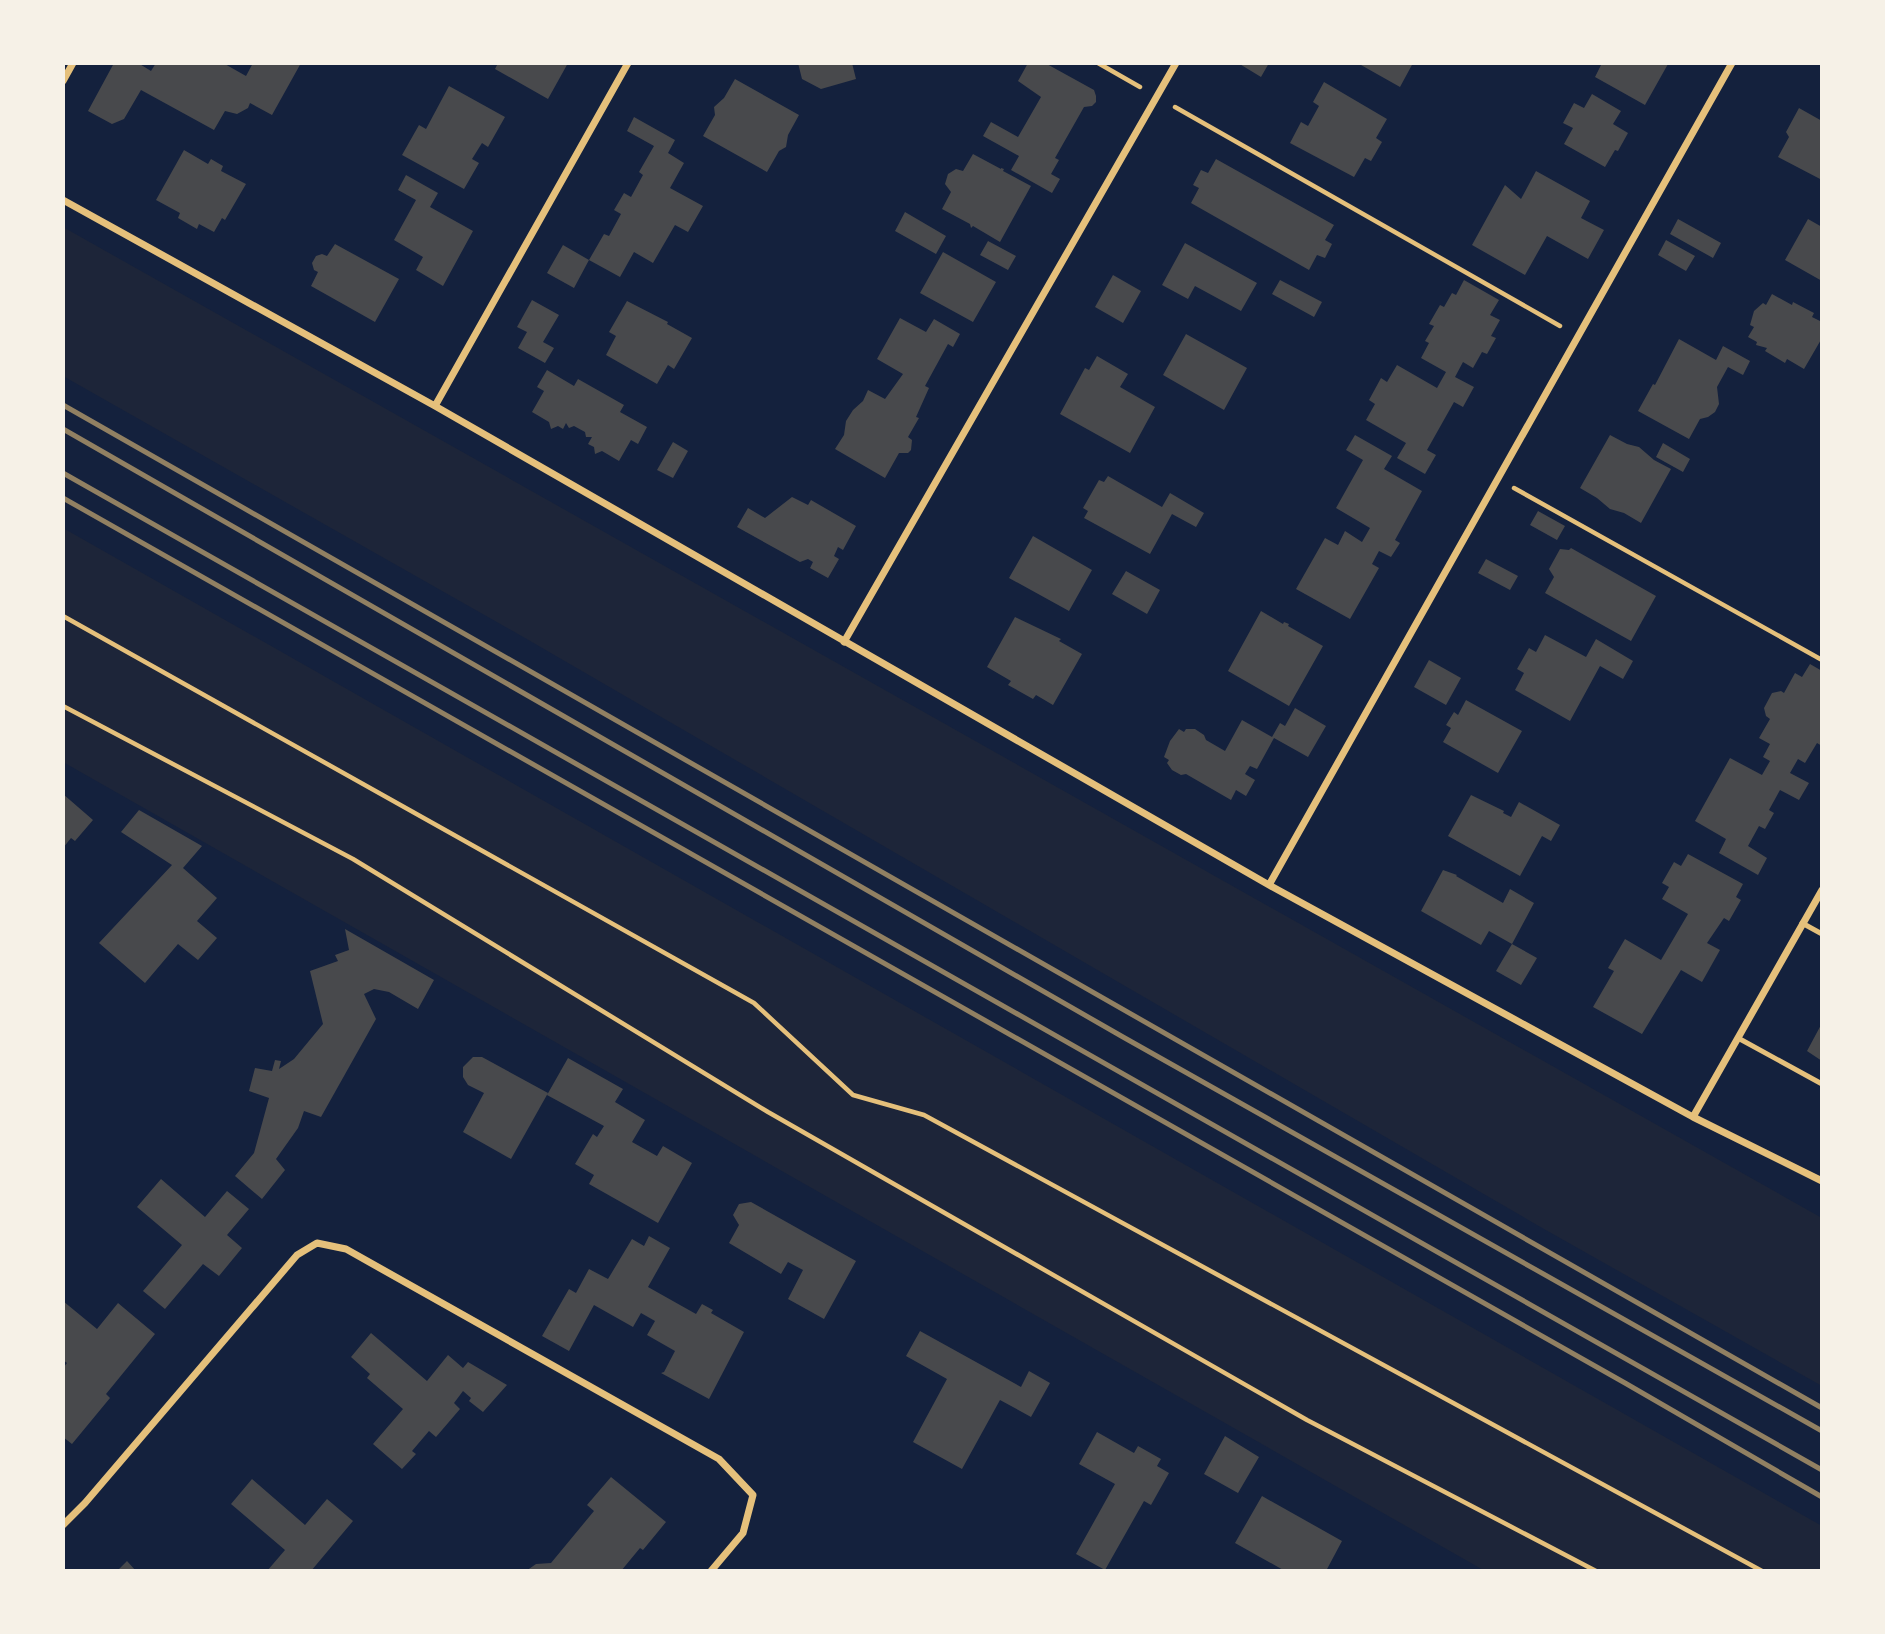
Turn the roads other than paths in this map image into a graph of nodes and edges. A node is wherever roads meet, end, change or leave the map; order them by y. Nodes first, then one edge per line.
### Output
1 (73, 63) edge
2 (628, 63) edge
3 (1176, 63) edge
4 (1732, 63) edge
5 (63, 81) edge
6 (63, 200) edge
7 (435, 406) junction
8 (844, 642) junction
9 (1269, 884) junction
10 (1822, 890) edge
11 (1802, 923) junction
12 (1822, 934) edge
13 (1738, 1038) junction
14 (1822, 1084) edge
15 (1693, 1117) junction
16 (1822, 1181) edge
17 (63, 1525) edge
18 (711, 1571) edge

1 - 5 street
2 - 7 street
3 - 8 street
4 - 9 street
6 - 7 street
7 - 8 street
8 - 9 street
9 - 15 street
10 - 11 street
11 - 12 lane
11 - 13 street
13 - 14 lane
13 - 15 street
15 - 16 street
17 - 18 street

